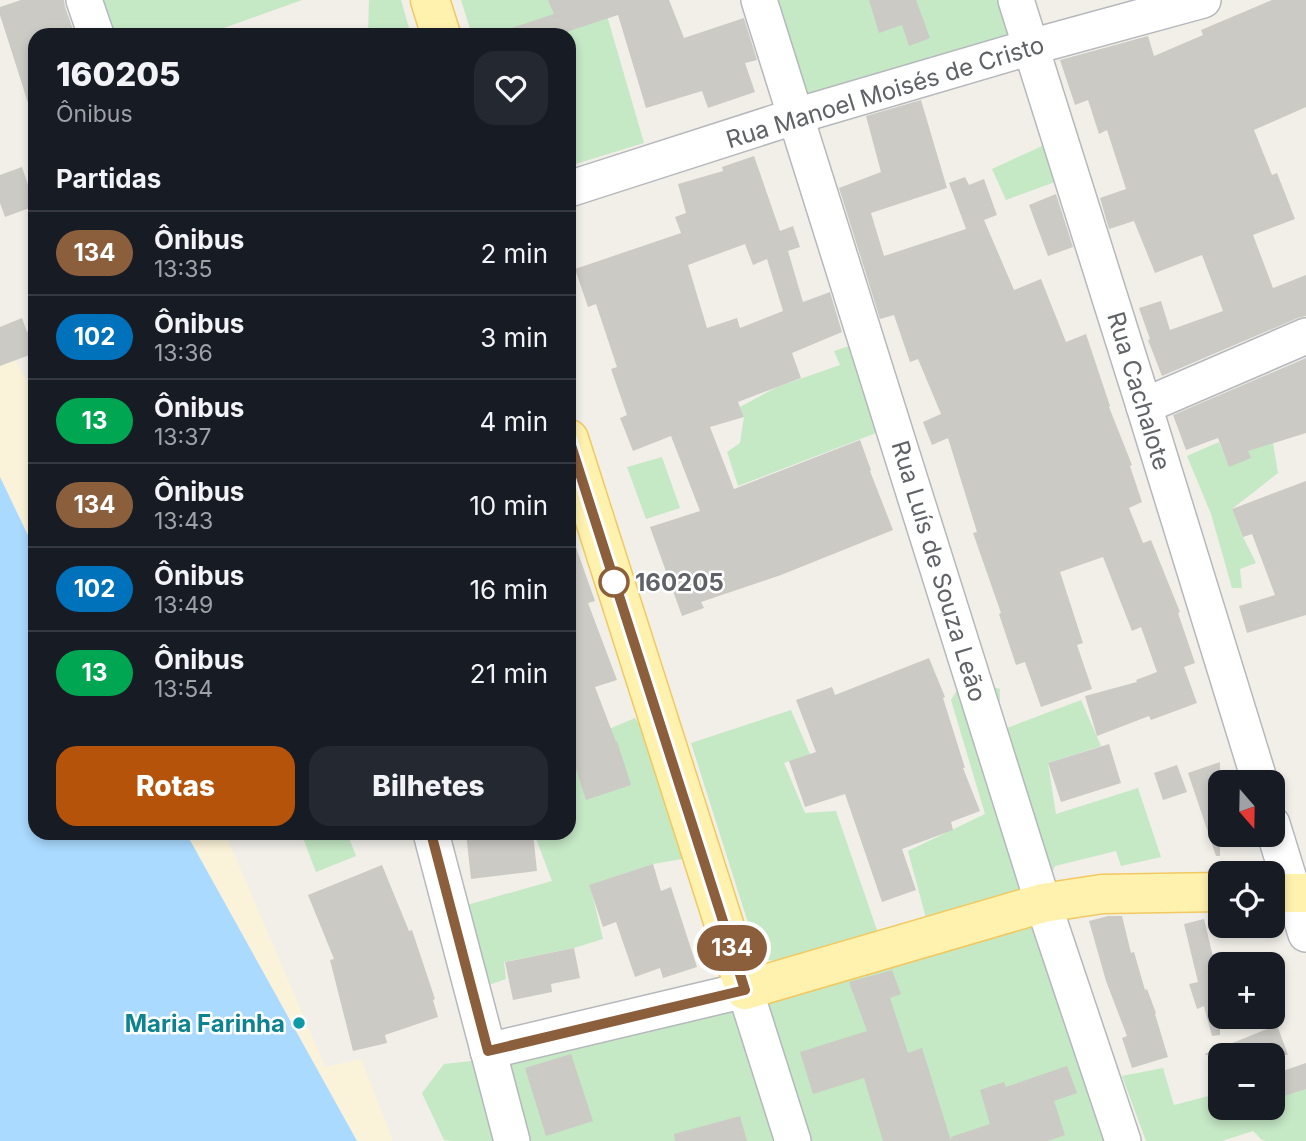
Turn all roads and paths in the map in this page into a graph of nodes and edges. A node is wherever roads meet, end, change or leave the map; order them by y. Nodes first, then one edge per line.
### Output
1 (84, 0) edge
2 (430, 0) edge
3 (759, 0) edge
4 (1016, 0) edge
5 (1203, 0) edge
6 (94, 28) edge
7 (439, 28) edge
8 (1031, 47) junction
9 (796, 116) junction
10 (576, 187) edge
11 (1306, 336) edge
12 (1144, 406) junction
13 (576, 461) edge
14 (1256, 770) edge
15 (433, 840) edge
16 (1278, 847) edge
17 (1208, 892) edge
18 (1291, 893) edge
19 (1043, 903) junction
20 (1306, 934) edge
21 (745, 990) junction
22 (488, 1051) junction
23 (512, 1141) edge
24 (793, 1141) edge
25 (1123, 1141) edge

1 - 6 street
2 - 7 main road
3 - 9 street, Rua Luís de Souza Leão
4 - 8 street, Rua Cachalote
5 - 8 street, Rua Manoel Moisés de Cristo
8 - 9 street, Rua Manoel Moisés de Cristo
8 - 12 street, Rua Cachalote
9 - 10 street, Rua Manoel Moisés de Cristo
9 - 19 street, Rua Luís de Souza Leão
11 - 12 street
12 - 14 street, Rua Cachalote
13 - 21 main road
15 - 22 street
16 - 18 street
17 - 19 main road
18 - 20 street
19 - 21 main road
19 - 25 street, Rua Luís de Souza Leão
21 - 22 street
21 - 24 street
22 - 23 street

